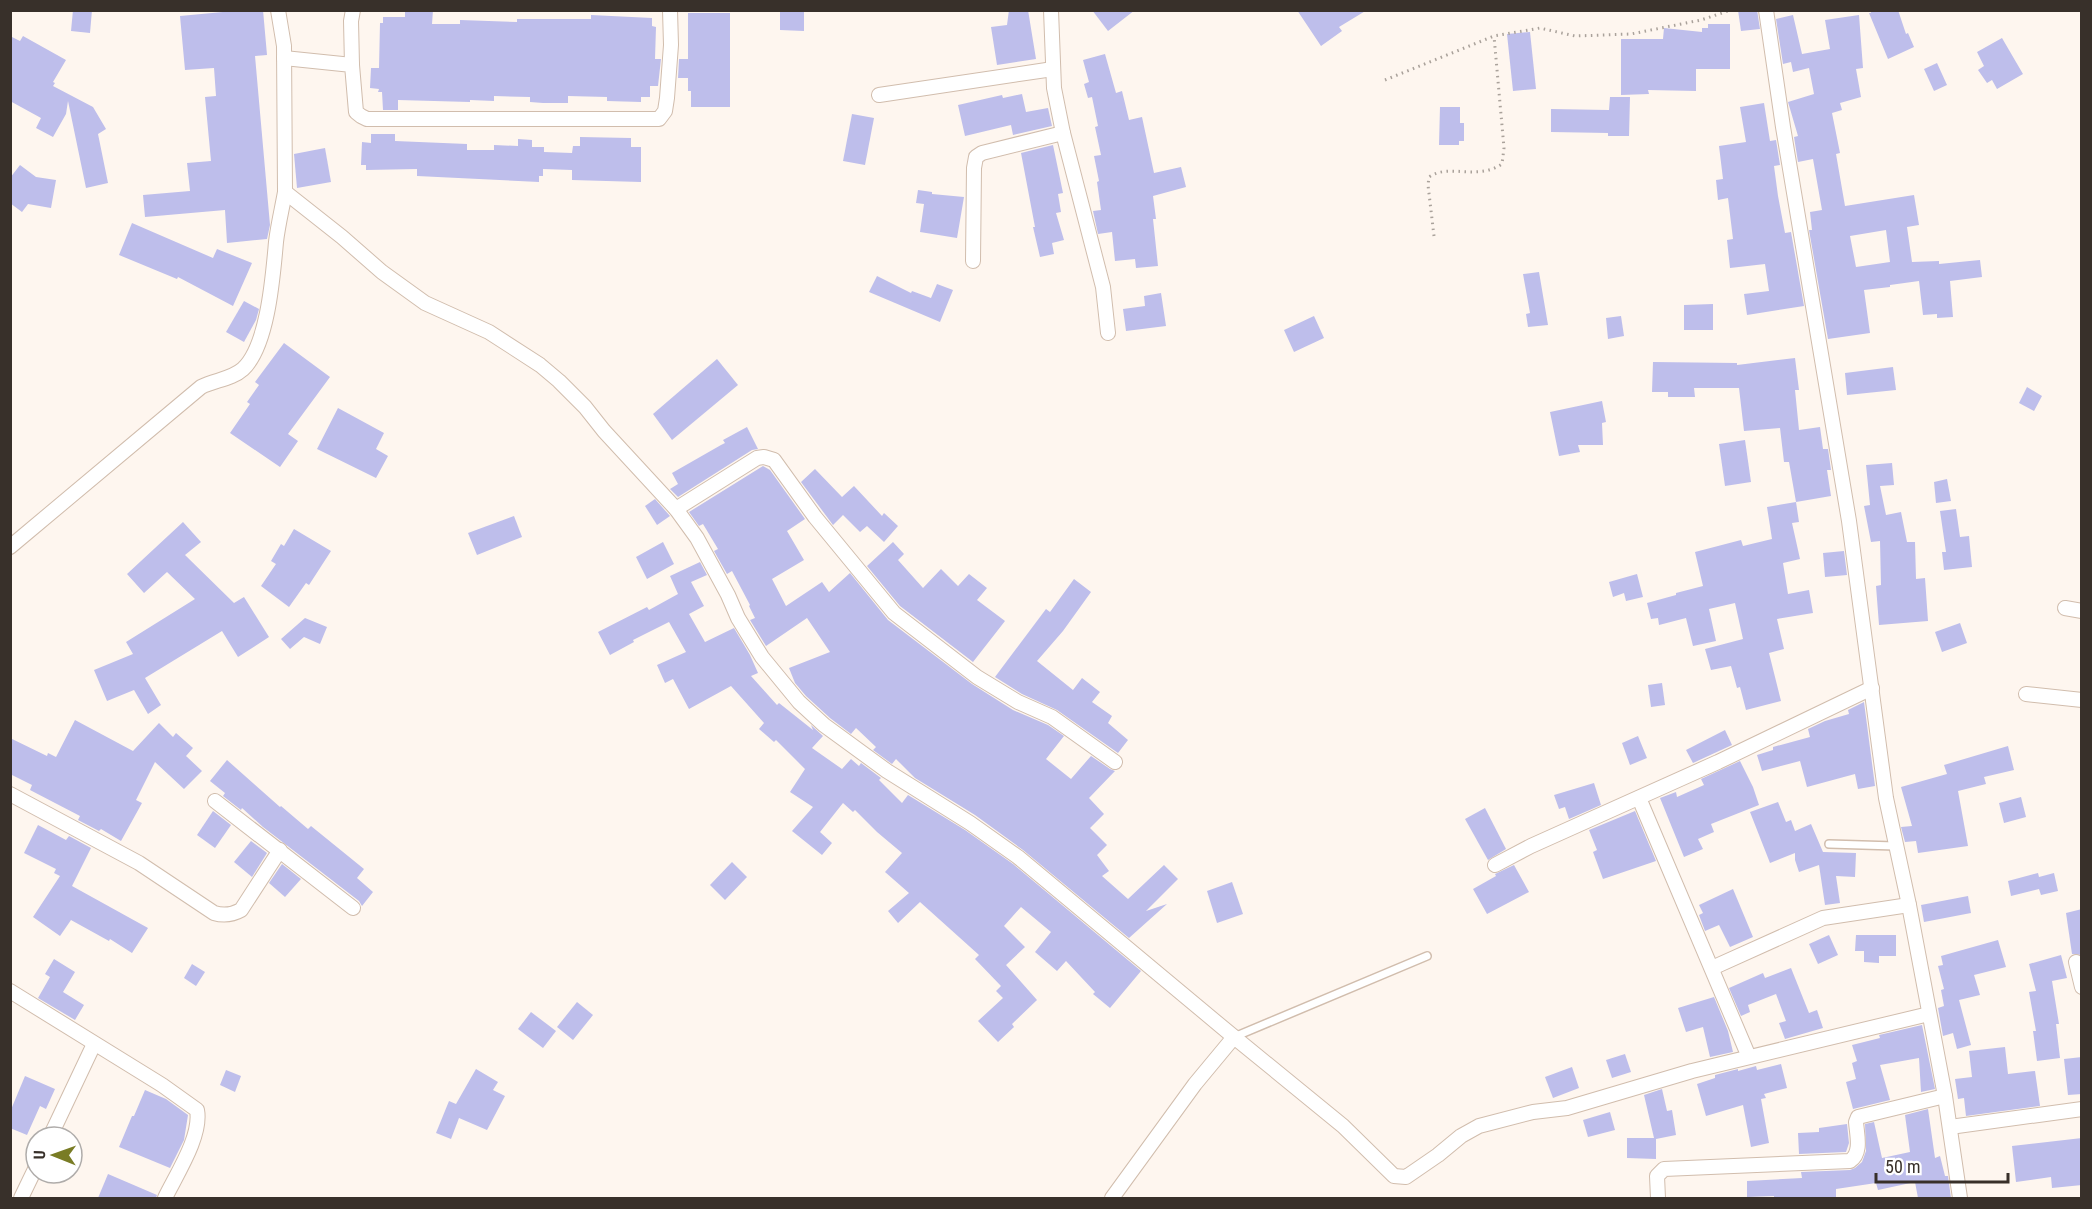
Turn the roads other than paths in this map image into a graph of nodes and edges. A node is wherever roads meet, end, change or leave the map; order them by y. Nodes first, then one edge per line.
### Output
1 (278, 10) edge
2 (353, 10) edge
3 (670, 10) edge
4 (1051, 10) edge
5 (1766, 10) edge
6 (284, 58) junction
7 (352, 65) junction
8 (1053, 69) junction
9 (879, 95) dead end
10 (1063, 133) junction
11 (285, 192) junction
12 (973, 261) dead end
13 (1108, 333) dead end
14 (676, 508) junction
15 (10, 547) edge
16 (2065, 608) dead end
17 (2082, 611) edge
18 (1872, 688) junction
19 (2026, 694) dead end
20 (2082, 700) edge
21 (1115, 762) dead end
22 (10, 794) edge
23 (1639, 798) junction
24 (215, 801) dead end
25 (1828, 844) dead end
26 (1895, 846) junction
27 (280, 850) junction
28 (1496, 865) dead end
29 (1910, 905) junction
30 (353, 908) dead end
31 (1427, 956) dead end
32 (2076, 962) dead end
33 (1712, 968) junction
34 (2082, 987) edge
35 (10, 991) edge
36 (1929, 1014) junction
37 (1234, 1037) junction
38 (94, 1044) junction
39 (1749, 1057) junction
40 (1945, 1096) junction
41 (2080, 1114) edge
42 (56, 1125) edge
43 (1950, 1127) junction
44 (165, 1198) edge
45 (1112, 1198) edge
46 (1658, 1198) edge
47 (1960, 1198) edge

1 - 6 street
2 - 7 street
3 - 7 street
4 - 8 street
5 - 18 street
6 - 7 street
6 - 11 street
8 - 9 street
8 - 10 street
10 - 12 street
10 - 13 street
11 - 14 street
11 - 15 street
14 - 21 street
14 - 37 street
16 - 17 street
18 - 23 street
18 - 26 street
19 - 20 street
22 - 27 street
23 - 28 street
23 - 33 street
24 - 27 street
25 - 26 lane
26 - 29 street
27 - 30 street
29 - 33 street
29 - 36 street
31 - 37 lane
32 - 34 street
33 - 39 street
35 - 38 street
36 - 39 street
36 - 40 street
37 - 39 street
37 - 45 street
38 - 42 street
38 - 44 street
40 - 43 street
40 - 46 street
41 - 43 street
43 - 47 street

